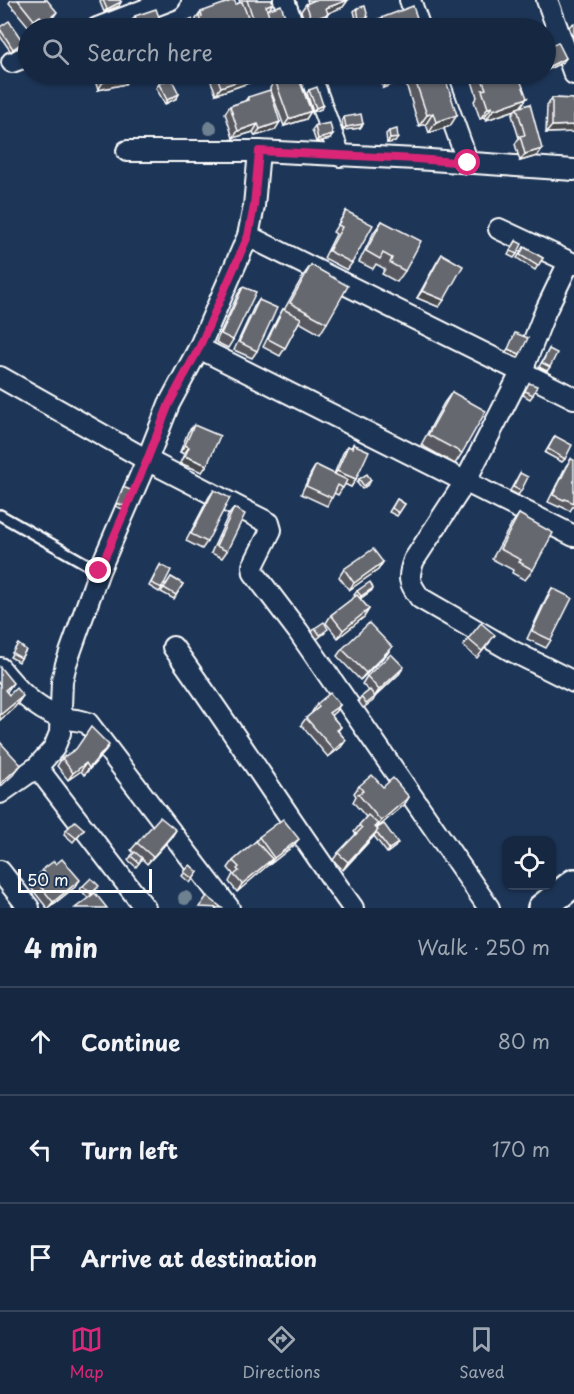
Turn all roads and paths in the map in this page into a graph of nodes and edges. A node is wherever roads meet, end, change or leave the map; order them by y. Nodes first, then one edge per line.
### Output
1 (170, 0) edge
2 (284, 0) edge
3 (410, 0) edge
4 (547, 0) edge
5 (124, 18) edge
6 (290, 18) edge
7 (416, 18) edge
8 (554, 18) edge
9 (556, 25) edge
10 (574, 74) edge
11 (314, 84) edge
12 (440, 84) edge
13 (259, 151) junction
14 (127, 152) dead end
15 (340, 156) junction
16 (468, 163) junction
17 (574, 170) edge
18 (499, 229) dead end
19 (248, 236) junction
20 (572, 263) edge
21 (199, 348) junction
22 (522, 371) junction
23 (0, 377) edge
24 (574, 398) edge
25 (147, 460) junction
26 (465, 482) junction
27 (0, 515) edge
28 (574, 536) edge
29 (99, 571) junction
30 (173, 647) dead end
31 (0, 668) edge
32 (574, 681) edge
33 (62, 718) junction
34 (37, 766) junction
35 (0, 793) edge
36 (0, 872) edge
37 (574, 883) edge
38 (29, 908) edge
39 (145, 908) edge
40 (229, 908) edge
41 (353, 908) edge
42 (489, 908) edge
43 (542, 908) edge

1 - 5 street
2 - 6 street
3 - 7 street
4 - 8 street
9 - 10 street
11 - 15 street
12 - 16 street
13 - 14 street
13 - 15 street
13 - 19 street
15 - 16 street
16 - 17 street
18 - 20 street
19 - 21 street
19 - 22 street
20 - 22 street
21 - 25 street
21 - 26 street
22 - 24 street
22 - 26 street
23 - 25 street
25 - 29 street
25 - 42 street
26 - 28 street
26 - 32 street
27 - 29 lane
29 - 33 street
30 - 41 street
31 - 33 street
33 - 34 street
33 - 40 street
34 - 35 street
34 - 39 street
36 - 38 street
37 - 43 main road

